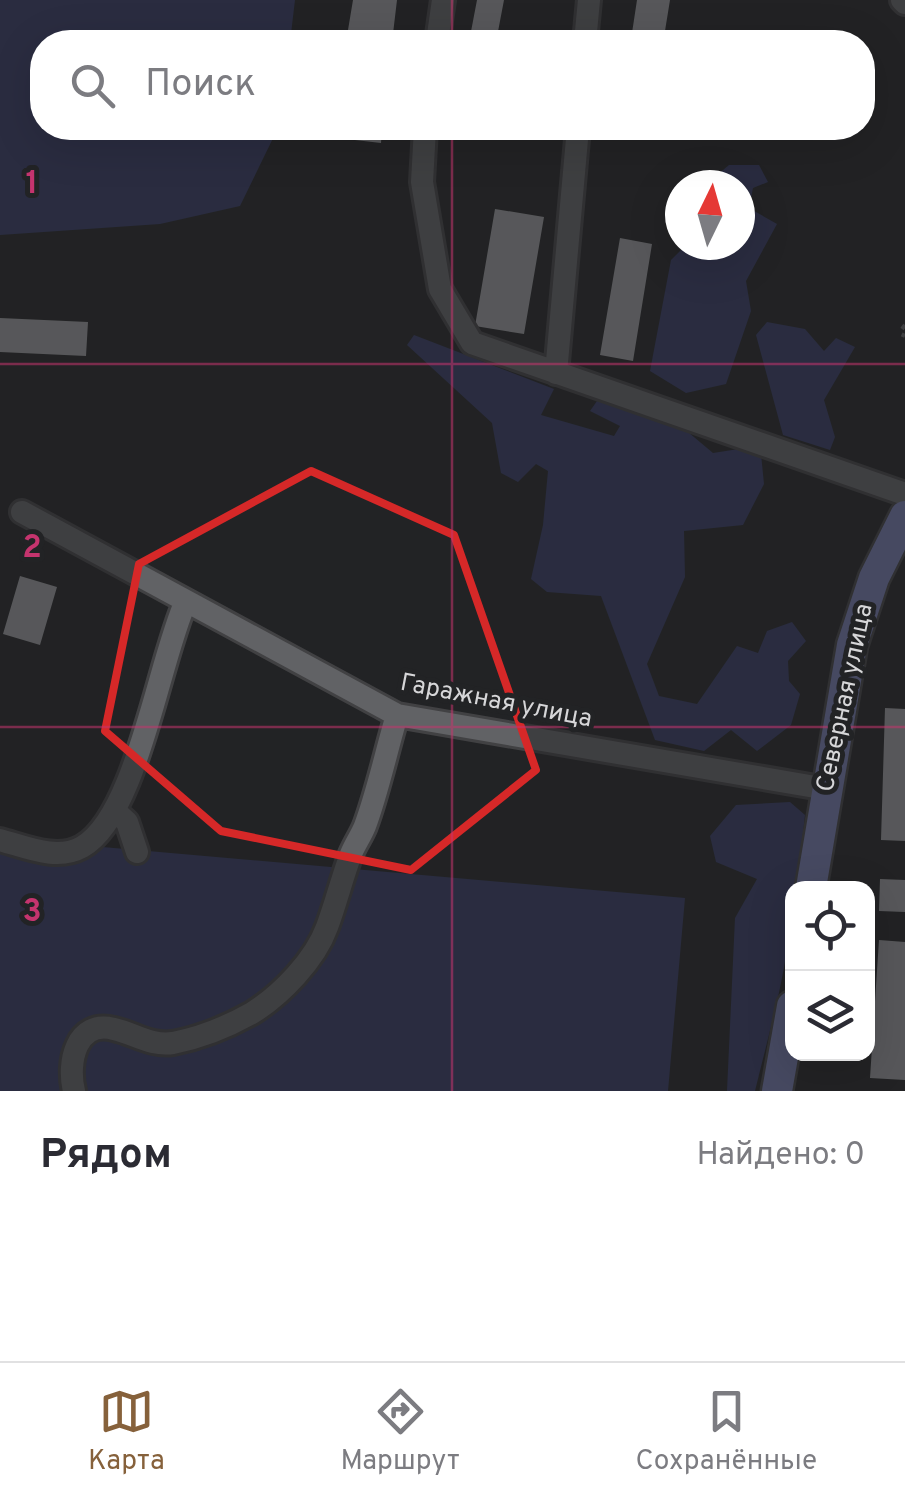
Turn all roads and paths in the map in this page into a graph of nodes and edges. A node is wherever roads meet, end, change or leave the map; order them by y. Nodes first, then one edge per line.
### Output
1 (443, 0) edge
2 (589, 0) edge
3 (439, 30) edge
4 (586, 30) edge
5 (424, 140) edge
6 (577, 140) edge
7 (905, 325) edge
8 (905, 336) edge
9 (556, 372) junction
10 (905, 494) edge
11 (22, 512) dead end
12 (905, 516) edge
13 (186, 601) junction
14 (396, 715) junction
15 (827, 789) junction
16 (115, 812) junction
17 (0, 840) edge
18 (136, 852) dead end
19 (812, 881) edge
20 (785, 1043) edge
21 (74, 1091) edge
22 (776, 1091) edge

1 - 3 street
2 - 4 street
5 - 9 street
6 - 9 street
7 - 8 path
9 - 10 street
11 - 13 street, Гаражная улица
12 - 15 main road, Северная улица
13 - 14 street, Гаражная улица
13 - 16 street
14 - 15 street, Гаражная улица
14 - 21 street
15 - 19 main road, Северная улица
16 - 17 street
16 - 18 street
20 - 22 main road

